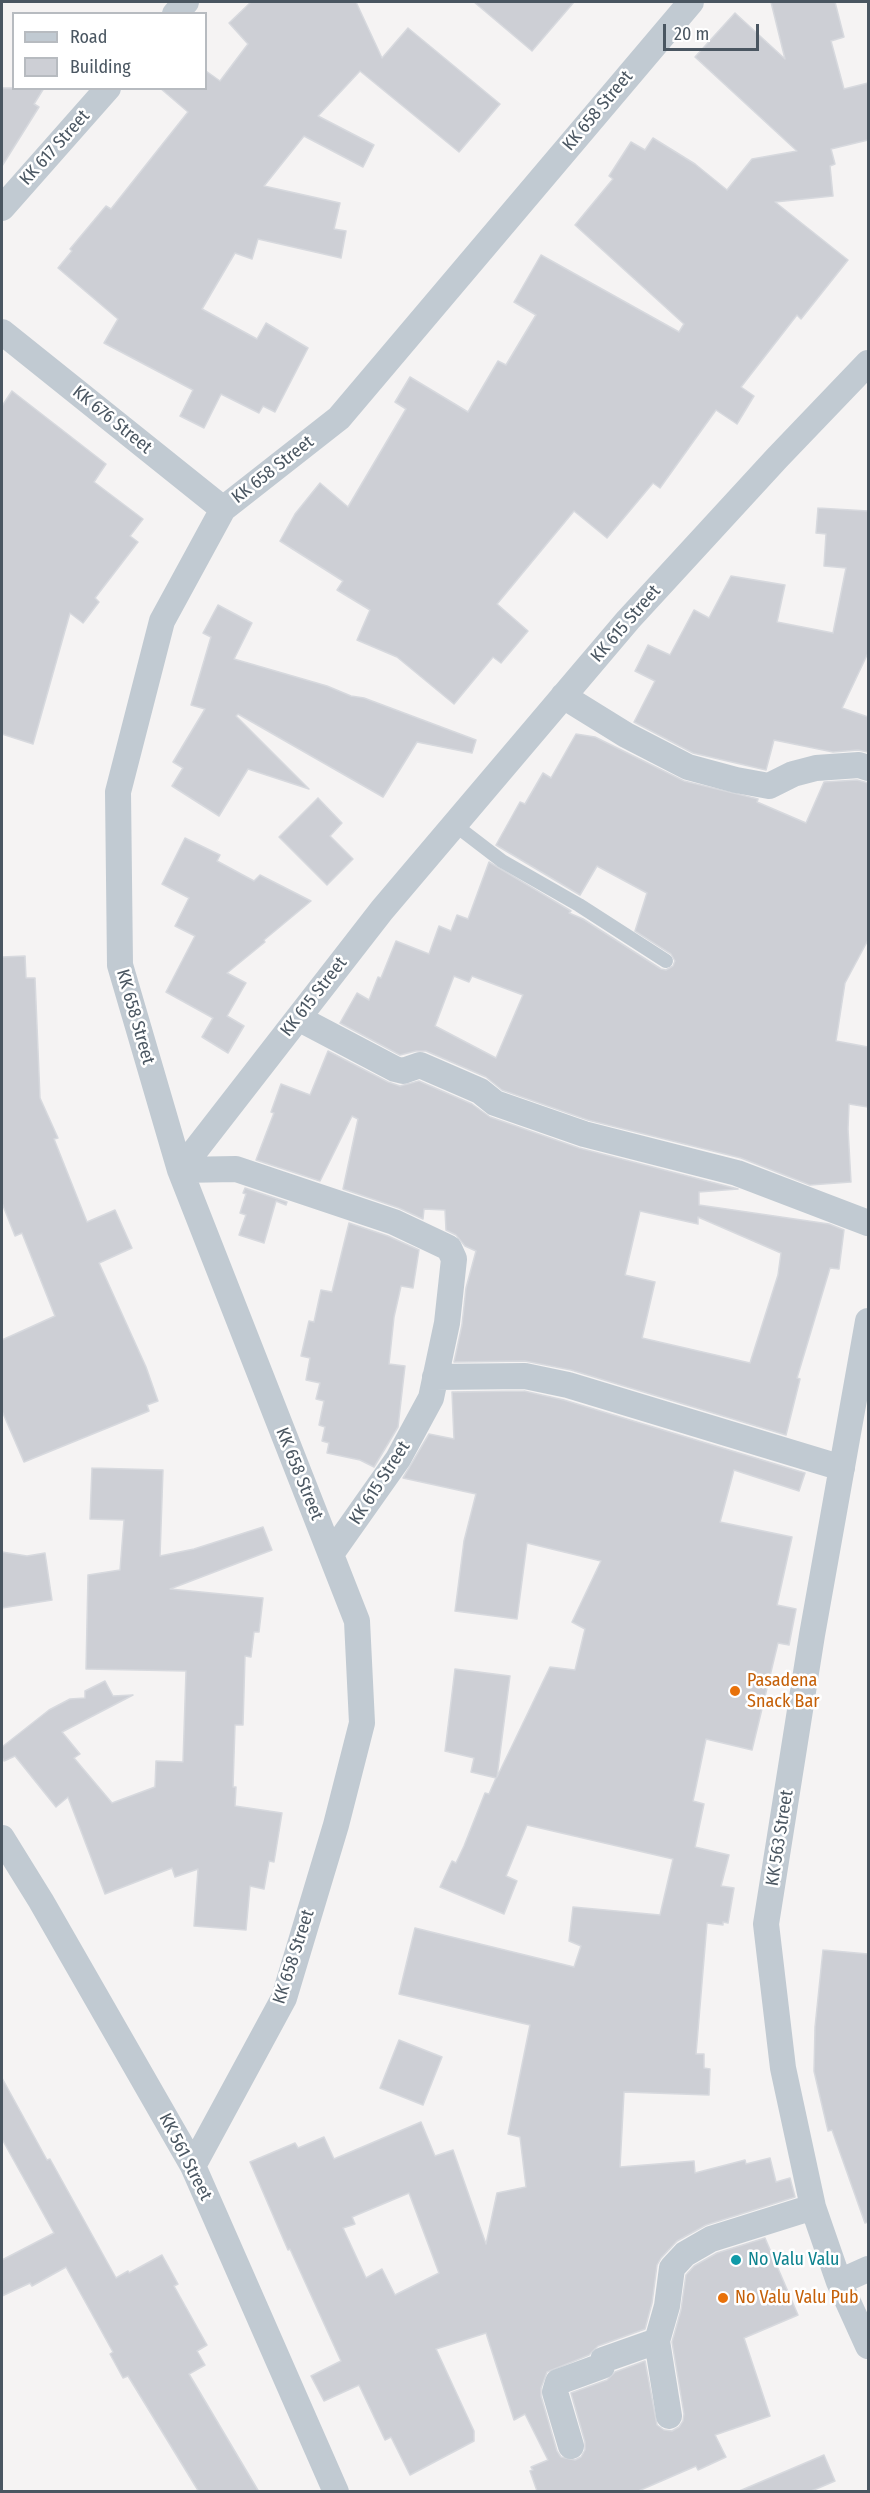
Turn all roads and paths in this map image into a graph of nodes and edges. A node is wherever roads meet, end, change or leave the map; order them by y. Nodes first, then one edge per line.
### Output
1 (691, 2) edge
2 (106, 90) edge
3 (2, 208) edge
4 (2, 332) edge
5 (868, 363) edge
6 (223, 509) junction
7 (563, 696) junction
8 (868, 768) edge
9 (455, 825) junction
10 (666, 961) dead end
11 (298, 1018) junction
12 (180, 1170) junction
13 (868, 1223) edge
14 (868, 1321) edge
15 (435, 1377) junction
16 (842, 1468) junction
17 (331, 1554) junction
18 (2, 1838) edge
19 (193, 2166) junction
20 (813, 2207) junction
21 (868, 2269) edge
22 (839, 2282) junction
23 (657, 2341) junction
24 (868, 2346) edge
25 (669, 2416) dead end
26 (571, 2446) dead end
27 (336, 2492) edge

1 - 6 street, KK 658 Street
2 - 3 street, KK 617 Street
4 - 6 street, KK 676 Street
5 - 7 street, KK 615 Street
6 - 12 street, KK 658 Street
7 - 8 street
7 - 9 street, KK 615 Street
9 - 10 lane
9 - 11 street, KK 615 Street
11 - 12 street, KK 615 Street
11 - 13 street
12 - 15 street, KK 615 Street
12 - 17 street, KK 658 Street
14 - 16 street, KK 563 Street
15 - 16 street
15 - 17 street, KK 615 Street
16 - 20 street, KK 563 Street
17 - 19 street, KK 658 Street
18 - 19 street, KK 561 Street
19 - 27 street, KK 561 Street
20 - 22 street, KK 563 Street
20 - 23 street
21 - 22 street
22 - 24 street, KK 563 Street
23 - 25 street
23 - 26 street

